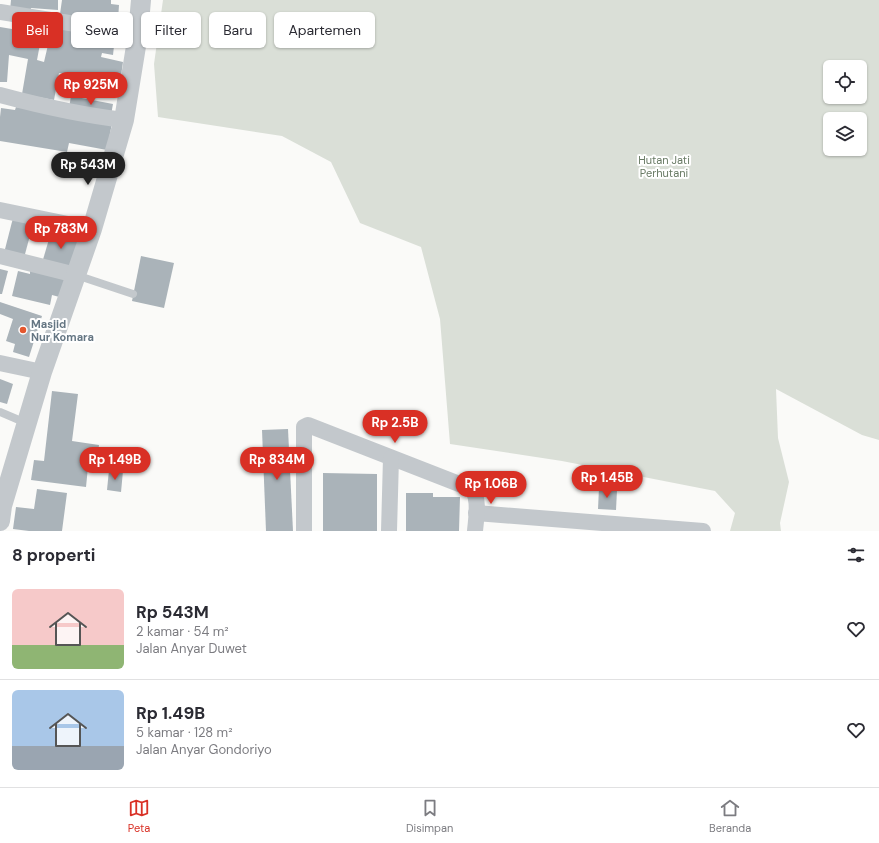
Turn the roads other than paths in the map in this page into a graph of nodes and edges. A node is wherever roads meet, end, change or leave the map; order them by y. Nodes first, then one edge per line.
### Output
1 (141, 0) edge
2 (4, 8) edge
3 (138, 34) junction
4 (0, 95) edge
5 (124, 120) junction
6 (0, 210) edge
7 (92, 229) junction
8 (0, 256) edge
9 (76, 275) junction
10 (133, 294) dead end
11 (0, 363) edge
12 (42, 372) junction
13 (0, 412) edge
14 (27, 423) junction
15 (391, 458) junction
16 (476, 513) junction
17 (0, 522) edge
18 (512, 524) edge
19 (588, 526) edge
20 (674, 530) edge
21 (304, 531) edge
22 (389, 531) edge
23 (476, 531) edge
24 (703, 531) edge

1 - 3 street
2 - 3 street
3 - 5 street
4 - 5 street
5 - 7 street
6 - 7 street
7 - 9 street
8 - 9 street
9 - 10 lane
9 - 12 street
11 - 12 street
12 - 14 street
13 - 14 lane
14 - 17 street
15 - 16 street
15 - 21 street
15 - 22 street
16 - 18 street
16 - 23 street
18 - 19 street
19 - 20 street
20 - 24 street

